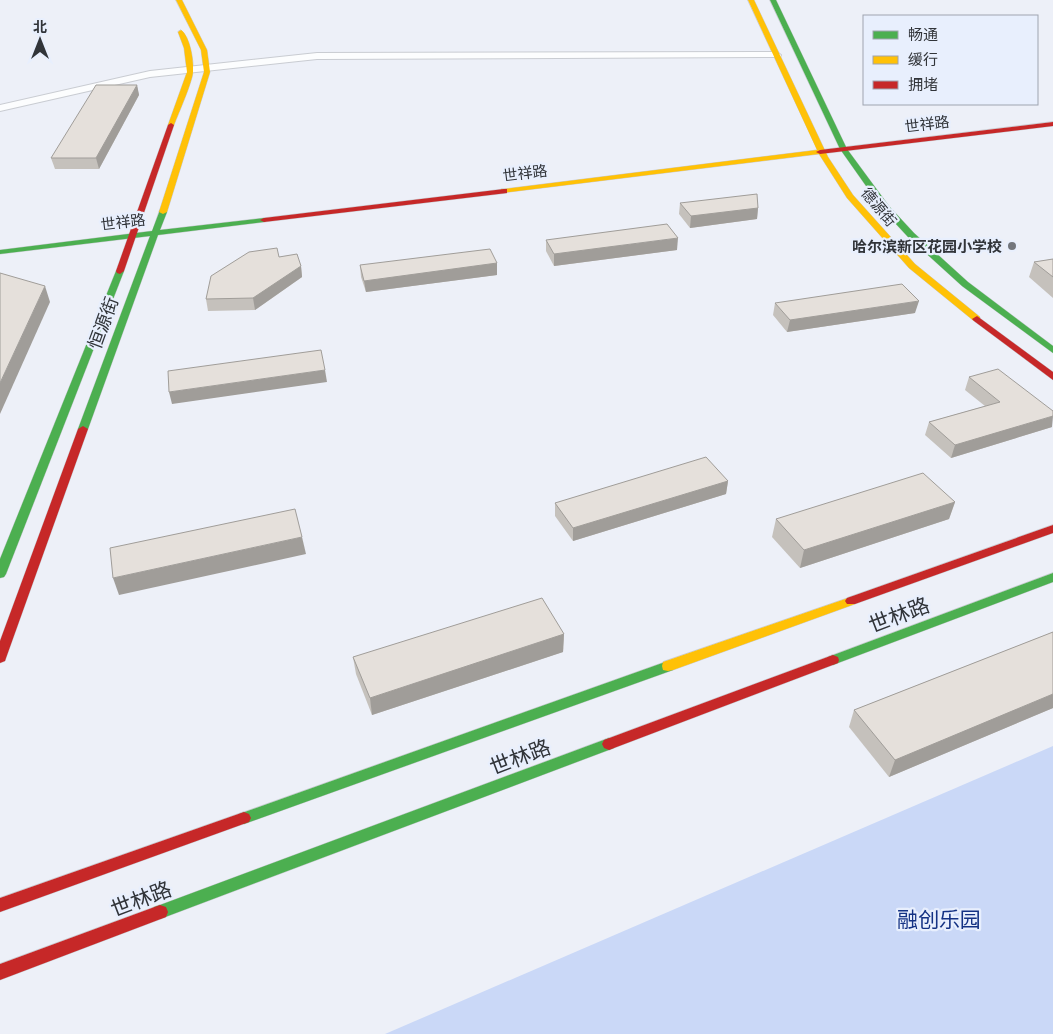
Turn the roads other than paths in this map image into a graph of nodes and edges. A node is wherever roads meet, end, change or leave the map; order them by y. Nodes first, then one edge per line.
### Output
1 (179, 0) edge
2 (751, 0) edge
3 (773, 0) edge
4 (178, 25) dead end
5 (777, 55) junction
6 (206, 67) junction
7 (190, 69) junction
8 (0, 108) edge
9 (1053, 124) edge
10 (846, 152) junction
11 (822, 155) junction
12 (153, 238) junction
13 (132, 240) junction
14 (0, 252) edge
15 (0, 261) edge
16 (1053, 350) edge
17 (1053, 377) edge
18 (1053, 529) edge
19 (0, 574) edge
20 (1053, 577) edge
21 (0, 658) edge
22 (0, 905) edge
23 (0, 972) edge

1 - 6 main road, 恒源街
2 - 5 main road, 德源街
3 - 10 main road, 德源街
4 - 7 main road, 恒源街
5 - 6 street
5 - 11 main road, 德源街
6 - 7 street
6 - 12 main road, 恒源街
7 - 8 street
7 - 13 main road, 恒源街
9 - 10 main road, 世祥路
10 - 11 main road, 世祥路
10 - 16 main road, 德源街
11 - 12 main road, 世祥路
11 - 17 main road, 德源街
12 - 13 main road, 世祥路
12 - 21 main road, 恒源街
13 - 14 main road, 世祥路
13 - 15 main road, 世祥路
13 - 19 main road, 恒源街
18 - 22 main road, 世林路
20 - 23 main road, 世林路

